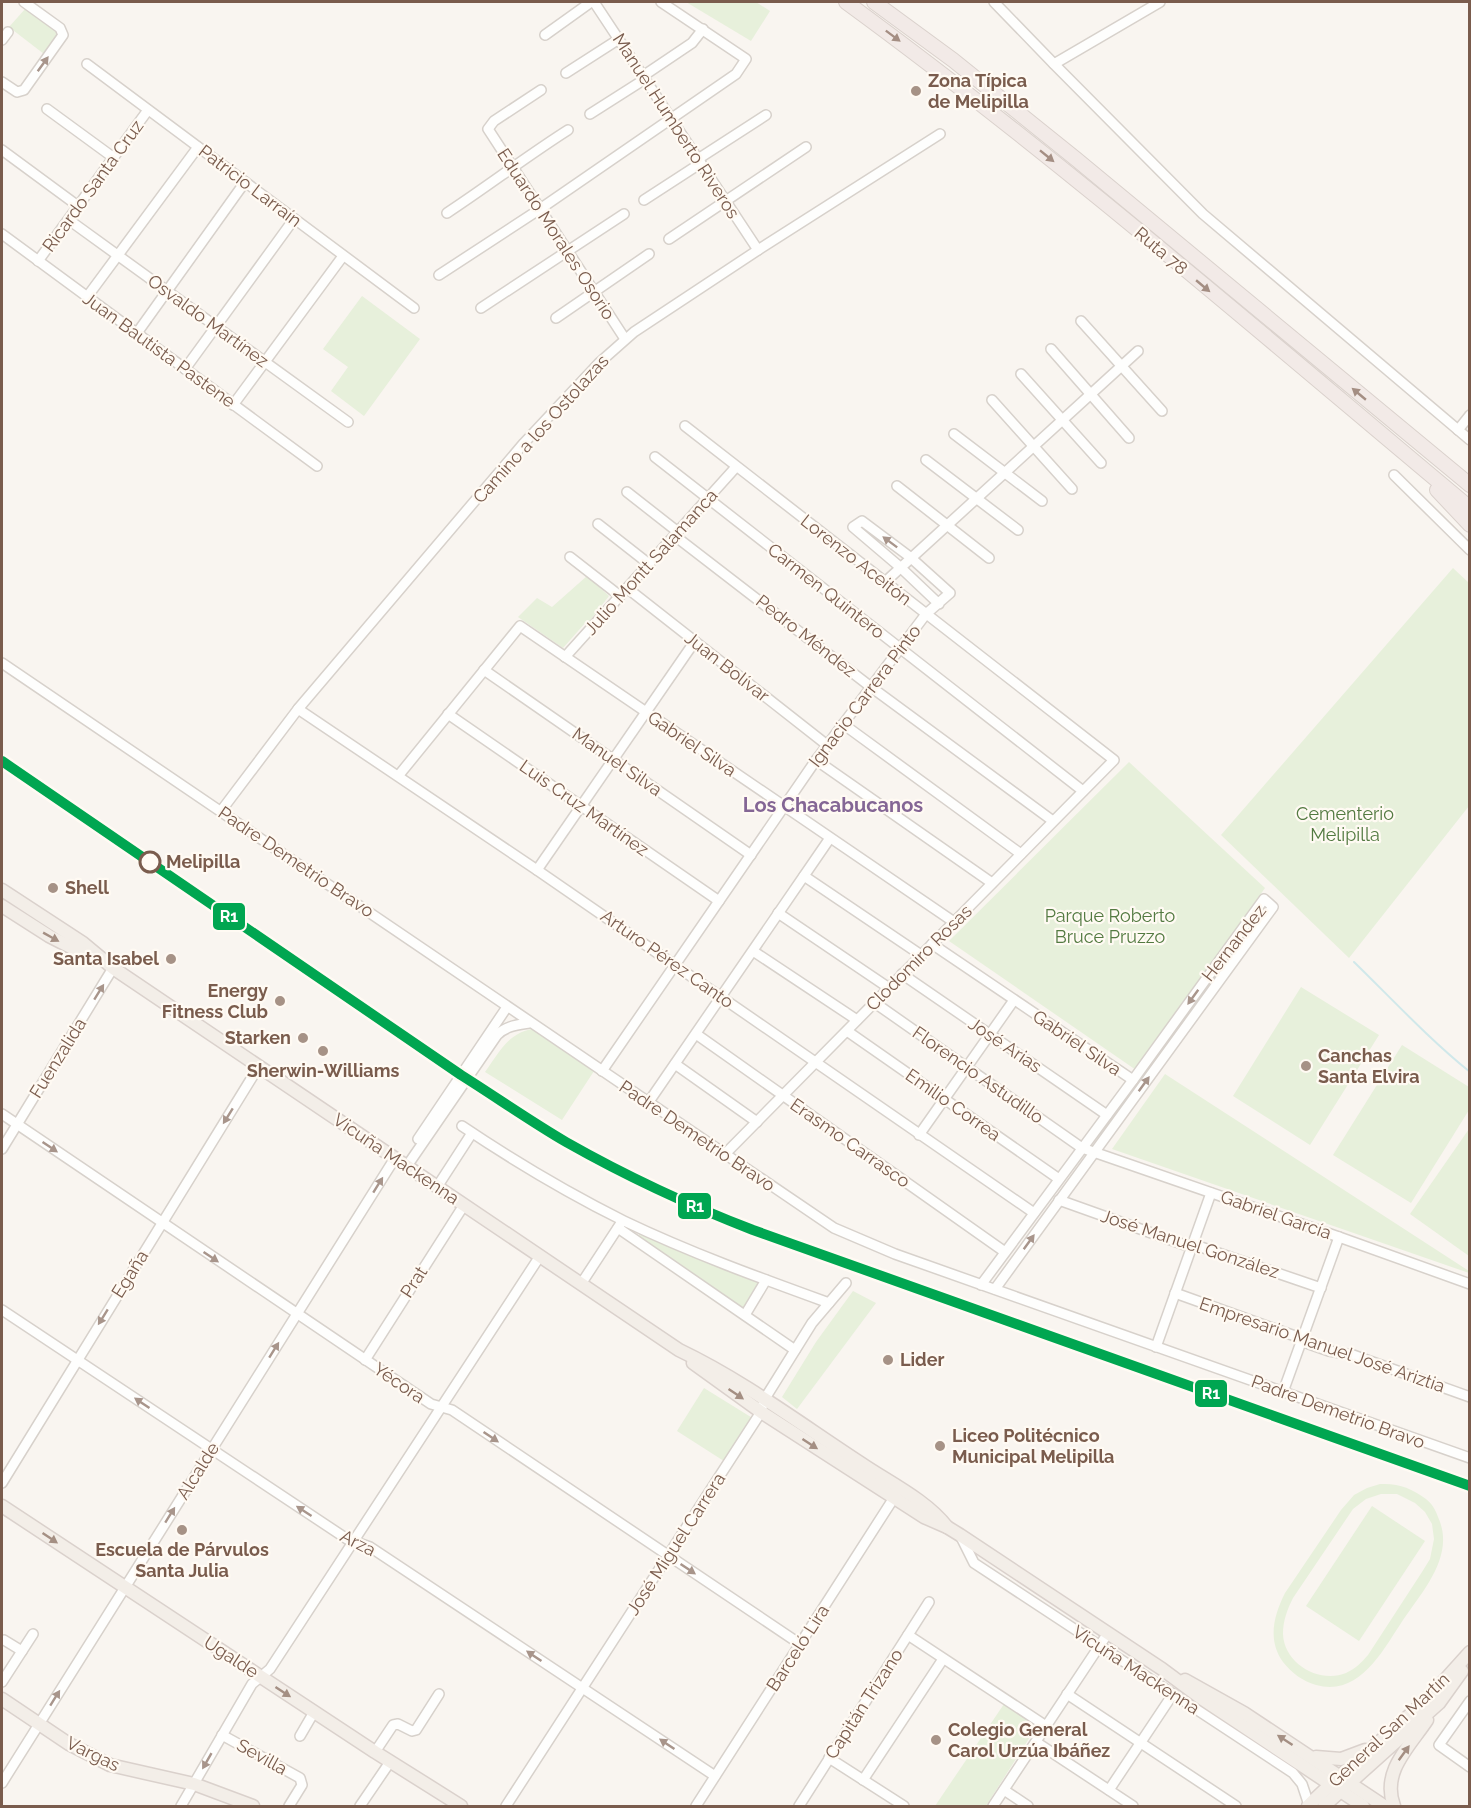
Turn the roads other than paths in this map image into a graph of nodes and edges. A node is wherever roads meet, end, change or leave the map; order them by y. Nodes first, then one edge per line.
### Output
1 (24, 2) edge
2 (593, 2) edge
3 (661, 2) edge
4 (846, 2) edge
5 (874, 2) edge
6 (994, 2) edge
7 (1160, 2) edge
8 (702, 29) junction
9 (545, 35) dead end
10 (619, 39) junction
11 (87, 64) dead end
12 (1053, 64) junction
13 (566, 73) dead end
14 (644, 77) junction
15 (2, 82) edge
16 (541, 90) dead end
17 (47, 109) dead end
18 (148, 110) junction
19 (590, 114) dead end
20 (766, 115) dead end
21 (672, 119) junction
22 (568, 130) dead end
23 (940, 134) dead end
24 (198, 147) junction
25 (807, 147) dead end
26 (2, 150) edge
27 (114, 158) junction
28 (699, 161) junction
29 (513, 167) junction
30 (245, 182) junction
31 (644, 200) dead end
32 (726, 201) junction
33 (78, 206) junction
34 (540, 209) junction
35 (447, 213) dead end
36 (624, 214) dead end
37 (294, 219) junction
38 (69, 220) junction
39 (2, 234) edge
40 (669, 239) dead end
41 (758, 250) junction
42 (568, 252) junction
43 (650, 254) dead end
44 (118, 255) junction
45 (343, 255) junction
46 (38, 261) junction
47 (439, 275) dead end
48 (167, 291) junction
49 (594, 291) junction
50 (87, 297) junction
51 (414, 308) dead end
52 (481, 308) dead end
53 (556, 318) dead end
54 (1081, 321) dead end
55 (216, 326) junction
56 (136, 333) junction
57 (625, 339) junction
58 (1051, 349) dead end
59 (1138, 351) dead end
60 (265, 362) junction
61 (1122, 366) junction
62 (185, 369) junction
63 (1021, 374) dead end
64 (1090, 394) junction
65 (992, 400) dead end
66 (233, 405) junction
67 (1162, 411) dead end
68 (1470, 415) edge
69 (1062, 420) junction
70 (348, 422) dead end
71 (685, 426) dead end
72 (1458, 430) junction
73 (1378, 432) junction
74 (1404, 432) junction
75 (954, 434) dead end
76 (1129, 438) dead end
77 (1470, 440) edge
78 (1033, 446) junction
79 (654, 457) dead end
80 (926, 460) dead end
81 (1101, 463) dead end
82 (318, 466) dead end
83 (736, 467) junction
84 (1004, 472) junction
85 (1394, 475) dead end
86 (1470, 475) edge
87 (1470, 485) edge
88 (897, 486) dead end
89 (1072, 489) dead end
90 (627, 492) dead end
91 (975, 498) junction
92 (708, 499) junction
93 (1042, 501) dead end
94 (1470, 508) edge
95 (598, 524) dead end
96 (946, 524) junction
97 (1470, 525) edge
98 (1018, 530) dead end
99 (676, 534) junction
100 (1470, 550) edge
101 (570, 556) dead end
102 (910, 557) junction
103 (989, 558) dead end
104 (649, 564) junction
105 (900, 567) junction
106 (885, 582) junction
107 (623, 592) junction
108 (939, 604) junction
109 (926, 614) junction
110 (695, 641) junction
111 (900, 649) junction
112 (565, 657) junction
113 (2, 663) edge
114 (484, 670) junction
115 (871, 687) junction
116 (298, 709) junction
117 (646, 712) junction
118 (448, 714) junction
119 (843, 724) junction
120 (827, 745) junction
121 (613, 759) junction
122 (816, 760) junction
123 (1114, 760) joint
124 (399, 775) junction
125 (1083, 791) junction
126 (581, 806) junction
127 (784, 807) junction
128 (221, 811) junction
129 (1053, 822) junction
130 (830, 838) junction
131 (1021, 854) junction
132 (751, 855) junction
133 (537, 870) junction
134 (804, 876) junction
135 (992, 883) junction
136 (2, 890) edge
137 (719, 901) junction
138 (2, 906) edge
139 (778, 913) junction
140 (954, 922) junction
141 (932, 944) junction
142 (753, 951) junction
143 (921, 955) junction
144 (675, 965) junction
145 (113, 968) junction
146 (902, 974) junction
147 (889, 988) junction
148 (721, 997) junction
149 (1014, 1000) junction
150 (875, 1003) junction
151 (507, 1007) junction
152 (857, 1020) junction
153 (529, 1023) junction
154 (847, 1031) junction
155 (696, 1034) junction
156 (990, 1034) junction
157 (815, 1063) junction
158 (675, 1064) junction
159 (259, 1066) junction
160 (967, 1067) junction
161 (602, 1071) junction
162 (1133, 1080) junction
163 (783, 1095) junction
164 (945, 1099) junction
165 (648, 1103) junction
166 (2, 1114) edge
167 (1107, 1115) junction
168 (757, 1122) junction
169 (17, 1125) junction
170 (462, 1126) dead end
171 (472, 1133) junction
172 (919, 1135) junction
173 (1082, 1148) junction
174 (2, 1149) edge
175 (1094, 1153) junction
176 (724, 1155) junction
177 (401, 1162) junction
178 (1059, 1179) junction
179 (437, 1187) junction
180 (1211, 1192) junction
181 (1059, 1200) junction
182 (464, 1205) junction
183 (1034, 1214) junction
184 (162, 1223) junction
185 (620, 1224) junction
186 (1339, 1237) junction
187 (1192, 1246) junction
188 (1005, 1252) junction
189 (540, 1256) junction
190 (766, 1280) junction
191 (846, 1283) dead end
192 (581, 1284) junction
193 (1470, 1284) edge
194 (981, 1285) junction
195 (1320, 1288) junction
196 (995, 1289) junction
197 (1175, 1293) junction
198 (829, 1303) junction
199 (2, 1310) edge
200 (297, 1314) junction
201 (745, 1315) junction
202 (1302, 1340) junction
203 (1156, 1347) junction
204 (795, 1350) junction
205 (76, 1360) junction
206 (364, 1360) junction
207 (1284, 1392) junction
208 (1470, 1397) edge
209 (763, 1406) junction
210 (441, 1407) junction
211 (212, 1449) junction
212 (1470, 1458) edge
213 (2, 1483) edge
214 (897, 1494) junction
215 (2, 1506) edge
216 (960, 1536) junction
217 (354, 1541) junction
218 (668, 1556) junction
219 (124, 1588) junction
220 (929, 1602) dead end
221 (1107, 1633) junction
222 (33, 1634) dead end
223 (908, 1635) junction
224 (4, 1640) dead end
225 (800, 1644) junction
226 (1099, 1645) junction
227 (22, 1651) junction
228 (1470, 1652) edge
229 (943, 1659) junction
230 (1470, 1659) edge
231 (1162, 1669) junction
232 (260, 1677) junction
233 (2, 1682) edge
234 (583, 1688) junction
235 (439, 1694) dead end
236 (1067, 1694) junction
237 (1173, 1694) junction
238 (2, 1700) edge
239 (1470, 1701) edge
240 (1439, 1703) junction
241 (314, 1712) junction
242 (38, 1724) junction
243 (1046, 1726) junction
244 (222, 1735) junction
245 (300, 1736) dead end
246 (1381, 1739) junction
247 (1036, 1742) junction
248 (1141, 1743) junction
249 (375, 1752) junction
250 (1308, 1755) junction
251 (830, 1758) junction
252 (390, 1762) junction
253 (1470, 1767) edge
254 (715, 1776) junction
255 (1340, 1776) junction
256 (862, 1780) junction
257 (2, 1783) edge
258 (194, 1784) junction
259 (1330, 1784) junction
260 (1346, 1788) junction
261 (1004, 1790) junction
262 (1109, 1790) junction
263 (181, 1806) edge
264 (253, 1806) edge
265 (289, 1806) edge
266 (360, 1806) edge
267 (461, 1806) edge
268 (506, 1806) edge
269 (696, 1806) edge
270 (799, 1806) edge
271 (904, 1806) edge
272 (993, 1806) edge
273 (1028, 1806) edge
274 (1133, 1806) edge
275 (1236, 1806) edge
276 (1308, 1806) edge
277 (1324, 1806) edge
278 (1363, 1806) edge
279 (1384, 1806) edge
280 (1394, 1806) edge

15 -> 1 street
2 - 9 street
2 - 10 street, Manuel Humberto Riveros
3 - 8 street
4 -> 73 highway, Ruta 78
74 -> 5 highway, Ruta 78
6 - 12 street
7 - 12 street
8 - 14 street
8 - 21 street
10 - 13 street
10 - 14 street, Manuel Humberto Riveros
11 - 18 street, Patricio Larraín
12 - 72 street
14 - 19 street
14 - 21 street, Manuel Humberto Riveros
16 - 29 street, Eduardo Morales Osorio
17 - 27 street
18 - 24 street, Patricio Larraín
18 - 27 street, Ricardo Santa Cruz
20 - 28 street
21 - 28 street, Manuel Humberto Riveros
21 - 34 street
22 - 29 street
23 - 41 street, Camino a los Ostolazas
24 - 30 street, Patricio Larraín
24 - 44 street
25 - 32 street
26 - 33 street
27 - 33 street, Ricardo Santa Cruz
28 - 31 street
28 - 32 street, Manuel Humberto Riveros
29 - 34 street, Eduardo Morales Osorio
29 - 35 street
30 - 37 street, Patricio Larraín
30 - 48 street
32 - 40 street
32 - 41 street, Manuel Humberto Riveros
33 - 38 street, Ricardo Santa Cruz
34 - 42 street, Eduardo Morales Osorio
34 - 47 street
36 - 42 street
37 - 45 street, Patricio Larraín
37 - 55 street
38 - 44 street, Osvaldo Martínez
38 - 46 street, Ricardo Santa Cruz
39 - 46 street, Juan Bautista Pastene
41 - 57 street, Camino a los Ostolazas
42 - 49 street, Eduardo Morales Osorio
42 - 52 street
43 - 49 street
44 - 48 street, Osvaldo Martínez
44 - 50 street
45 - 51 street, Patricio Larraín
45 - 60 street
46 - 50 street, Juan Bautista Pastene
48 - 55 street, Osvaldo Martínez
48 - 56 street
49 - 53 street
49 - 57 street, Eduardo Morales Osorio
50 - 56 street, Juan Bautista Pastene
54 - 61 street
55 - 60 street, Osvaldo Martínez
55 - 62 street
56 - 62 street, Juan Bautista Pastene
57 - 116 street, Camino a los Ostolazas
58 - 64 street
59 - 61 street
60 - 66 street
60 - 70 street, Osvaldo Martínez
61 - 64 street
61 - 67 street
62 - 66 street, Juan Bautista Pastene
63 - 69 street
64 - 69 street
64 - 76 street
65 - 78 street
66 - 82 street, Juan Bautista Pastene
68 - 72 street
69 - 78 street
69 - 81 street
71 - 83 street, Lorenzo Aceitón
72 - 77 street
73 - 94 highway, Ruta 78
73 - 97 highway
74 - 86 highway
74 - 87 highway, Ruta 78
75 - 84 street
78 - 84 street
78 - 89 street
79 - 92 street, Carmen Quintero
80 - 91 street
83 - 92 street, Julio Montt Salamanca
83 - 106 street, Lorenzo Aceitón
84 - 91 street
84 - 93 street
85 - 100 street
88 - 96 street
90 - 99 street, Pedro Méndez
91 - 96 street
91 - 98 street
92 - 99 street, Julio Montt Salamanca
92 - 111 street, Carmen Quintero
95 - 104 street
96 - 102 street
96 - 103 street
99 - 104 street, Julio Montt Salamanca
99 - 115 street, Pedro Méndez
101 - 107 street, Juan Bolívar
102 - 105 street
102 -> 105 street
102 - 108 street, Ignacio Carrera Pinto
104 - 107 street, Julio Montt Salamanca
105 - 106 street
105 - 108 street
106 - 109 street, Lorenzo Aceitón
107 - 110 street, Juan Bolívar
107 - 112 street, Julio Montt Salamanca
108 - 109 street, Ignacio Carrera Pinto
109 - 111 street, Ignacio Carrera Pinto
109 - 123 street, Lorenzo Aceitón
110 - 117 street
110 - 120 street, Juan Bolívar
111 - 115 street, Ignacio Carrera Pinto
111 - 125 street, Carmen Quintero
112 - 114 street, Gabriel Silva
112 - 117 street, Gabriel Silva
113 - 128 street, Padre Demetrio Bravo
114 - 118 street
114 - 121 street, Manuel Silva
115 - 119 street, Ignacio Carrera Pinto
115 - 129 street, Pedro Méndez
116 - 124 street, Arturo Pérez Canto
116 - 128 street, Camino a los Ostolazas
117 - 121 street
117 - 127 street, Gabriel Silva
118 - 124 street
118 - 126 street, Luis Cruz Martínez
119 - 120 street, Ignacio Carrera Pinto
119 - 131 street
120 - 122 street, Ignacio Carrera Pinto
121 - 126 street
121 - 132 street, Manuel Silva
122 - 127 street, Ignacio Carrera Pinto
122 - 135 street
123 - 125 street, Clodomiro Rosas
124 - 133 street, Arturo Pérez Canto
125 - 129 street, Clodomiro Rosas
126 - 133 street
126 - 137 street, Luis Cruz Martínez
127 - 130 street, Gabriel Silva
127 - 132 street, Ignacio Carrera Pinto
128 - 151 street, Padre Demetrio Bravo
129 - 131 street, Clodomiro Rosas
130 - 134 street
130 - 140 street, Gabriel Silva
131 - 135 street, Clodomiro Rosas
132 - 137 street, Ignacio Carrera Pinto
133 - 144 street, Arturo Pérez Canto
134 - 139 street
134 - 143 street
135 - 140 street, Clodomiro Rosas
136 - 145 main road, Vicuña Mackenna
137 - 144 street, Ignacio Carrera Pinto
138 -> 145 main road, Vicuña Mackenna
139 - 142 street
139 - 147 street
140 - 141 street, Clodomiro Rosas
141 - 143 street, Clodomiro Rosas
141 - 149 street, Gabriel Silva
142 - 148 street
142 - 152 street
143 - 146 street, Clodomiro Rosas
144 - 148 street, Arturo Pérez Canto
144 - 161 street, Ignacio Carrera Pinto
145 - 159 main road, Vicuña Mackenna
169 -> 145 street, Fuenzalida
146 - 147 street, Clodomiro Rosas
146 - 156 street, José Arias
147 - 150 street, Clodomiro Rosas
148 - 155 street
148 - 157 street, Arturo Pérez Canto
149 - 156 street
149 - 162 street, Gabriel Silva
150 - 152 street, Clodomiro Rosas
150 - 160 street, Florencio Astudillo
151 - 153 street, Padre Demetrio Bravo
151 - 177 street, Alcalde
152 - 154 street, Clodomiro Rosas
153 - 161 street, Padre Demetrio Bravo
153 - 177 street, Alcalde
154 - 157 street, Clodomiro Rosas
154 - 164 street, Emilio Correa
155 - 158 street
155 - 163 street, Erasmo Carrasco
156 - 160 street
156 - 167 street, José Arias
157 - 163 street, Clodomiro Rosas
157 - 172 street, Arturo Pérez Canto
158 - 165 street
158 - 168 street
159 - 177 main road, Vicuña Mackenna
159 -> 184 street, Egaña
160 - 164 street
160 - 173 street, Florencio Astudillo
161 - 165 street, Padre Demetrio Bravo
162 - 167 street, Hernandez
175 -> 162 street, Hernandez
163 - 168 street, Clodomiro Rosas
163 - 188 street, Erasmo Carrasco
164 - 172 street
164 - 178 street, Emilio Correa
165 - 176 street, Padre Demetrio Bravo
166 - 169 street, Yécora
167 - 173 street, Hernandez
168 - 176 street, Clodomiro Rosas
169 - 174 street, Fuenzalida
169 -> 184 street, Yécora
170 - 171 street
171 - 179 street
171 - 185 street
172 - 183 street, Arturo Pérez Canto
173 - 175 street, Gabriel García
173 - 178 street, Hernandez
175 - 180 street, Gabriel García
175 - 181 street, Hernandez
176 - 194 street, Padre Demetrio Bravo
177 - 179 main road, Vicuña Mackenna
200 -> 177 street, Alcalde
178 - 183 street, Hernandez
179 - 182 main road, Vicuña Mackenna
180 - 186 street, Gabriel García
180 - 187 street
181 - 187 street, José Manuel González
196 -> 181 street, Hernandez
182 - 189 main road, Vicuña Mackenna
182 - 206 street, Prat
183 - 188 street, Hernandez
184 -> 200 street, Yécora
184 -> 205 street, Egaña
185 - 190 street
185 - 192 street
185 - 201 street
186 - 193 street, Gabriel García
186 - 195 street
187 - 195 street, José Manuel González
187 - 197 street
188 - 194 street, Hernandez
189 - 192 main road, Vicuña Mackenna
189 - 210 street
190 - 198 street
190 - 201 street
191 - 198 street, José Miguel Carrera
192 - 209 main road, Vicuña Mackenna
194 - 196 street, Padre Demetrio Bravo
195 - 202 street
196 - 203 street, Padre Demetrio Bravo
197 - 202 street, Empresario Manuel José Ariztia
197 - 203 street
198 - 204 street, José Miguel Carrera
199 - 205 street, Arza
200 - 206 street, Yécora
211 -> 200 street, Alcalde
201 - 204 street
202 - 207 street
202 - 208 street, Empresario Manuel José Ariztia
203 - 207 street, Padre Demetrio Bravo
204 - 209 street, José Miguel Carrera
211 -> 205 street, Arza
205 - 213 street, Egaña
206 - 210 street, Yécora
207 - 212 street, Padre Demetrio Bravo
209 - 214 main road, Vicuña Mackenna
209 - 218 street, José Miguel Carrera
210 - 217 street
210 -> 218 street, Yécora
217 -> 211 street, Arza
219 -> 211 street, Alcalde
214 - 216 main road, Vicuña Mackenna
214 - 225 street, Barceló Lira
215 -> 219 main road, Ugalde
216 - 221 main road, Vicuña Mackenna
216 - 226 street, Vicuña Mackenna
217 - 232 street
234 -> 217 street, Arza
218 -> 225 street, Yécora
218 - 234 street, José Miguel Carrera
219 - 232 main road, Ugalde
242 -> 219 street, Alcalde
220 - 223 street, Capitán Trizano
221 - 226 street
221 - 231 main road, Vicuña Mackenna
222 - 227 street
223 - 229 street
223 - 251 street, Capitán Trizano
224 - 227 street
225 - 254 street, Barceló Lira
226 - 236 street
226 - 237 street, Vicuña Mackenna
227 - 233 street
228 - 246 main road, General San Martín
229 - 243 street
229 - 256 street
230 - 240 main road, General San Martín
250 -> 231 main road, Vicuña Mackenna
231 - 259 main road, Vicuña Mackenna
232 -> 241 main road, Ugalde
232 - 244 street
254 -> 234 street, Arza
234 - 268 street, José Miguel Carrera
235 - 249 street
236 - 243 street
236 - 248 street
237 - 248 street
237 - 276 street, Vicuña Mackenna
238 - 242 main road, Vargas
239 - 253 street
240 - 260 main road, General San Martín
280 -> 240 main road
241 - 245 street
241 - 249 main road, Ugalde
242 - 257 street, Alcalde
242 - 258 main road, Vargas
243 - 247 street
244 -> 258 street
244 - 265 street, Sevilla
246 - 250 main road
246 - 255 main road, General San Martín
247 - 261 street
247 - 262 street
248 - 262 street
248 - 275 street
249 - 252 main road, Ugalde
250 - 255 main road, Vicuña Mackenna
251 - 256 street
251 - 270 street, Capitán Trizano
252 - 266 street
252 - 267 main road, Ugalde
254 - 269 street, Barceló Lira
255 - 259 main road, General San Martín
255 - 260 main road, Vicuña Mackenna
256 - 271 street
258 - 263 street
258 - 264 main road, Vargas
259 - 260 main road, Vicuña Mackenna
259 - 276 main road, General San Martín
260 - 277 main road, General San Martín
260 - 278 main road, Vicuña Mackenna
260 - 279 main road, Vicuña Mackenna
261 - 272 street
261 - 273 street
262 - 274 street

